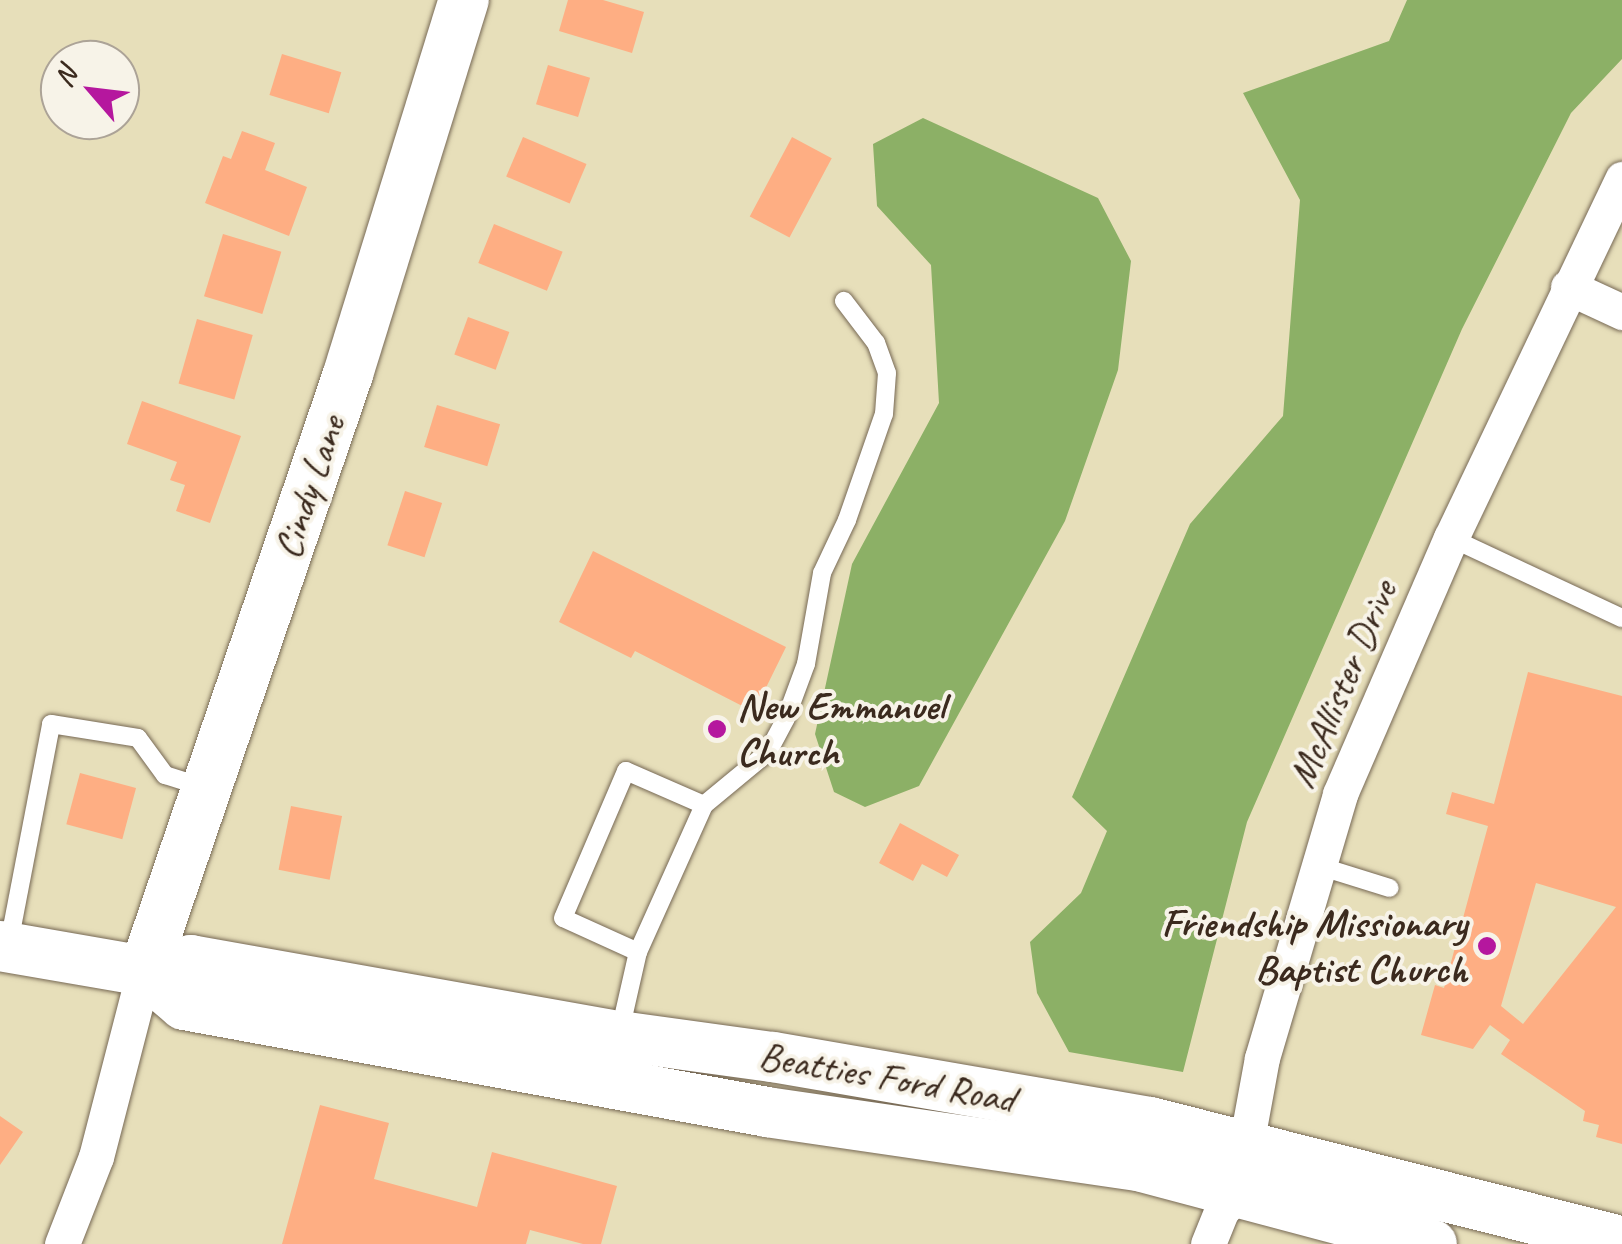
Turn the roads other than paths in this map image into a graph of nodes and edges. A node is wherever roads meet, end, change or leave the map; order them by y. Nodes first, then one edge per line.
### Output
1 (464, 0) edge
2 (1622, 179) edge
3 (1568, 286) junction
4 (844, 301) dead end
5 (1622, 312) edge
6 (1451, 538) junction
7 (1622, 618) edge
8 (206, 788) junction
9 (704, 805) junction
10 (1316, 864) junction
11 (1390, 888) dead end
12 (4, 946) edge
13 (638, 952) junction
14 (144, 971) junction
15 (618, 1036) junction
16 (1241, 1172) junction
17 (1622, 1241) edge
18 (62, 1244) edge
19 (1208, 1244) edge
20 (1432, 1244) edge

1 - 8 main road, Cindy Lane
2 - 3 street, McAllister Drive
3 - 5 street
3 - 6 street, McAllister Drive
4 - 9 lane
6 - 7 lane
6 - 10 street, McAllister Drive
8 - 12 lane
8 - 14 main road, Cindy Lane
9 - 13 lane
9 - 13 lane
10 - 11 lane
10 - 16 street, McAllister Drive
12 - 14 main road, Beatties Ford Road
13 - 15 lane
14 - 15 main road, Beatties Ford Road
14 - 16 main road, Beatties Ford Road
14 - 18 street
15 - 16 main road, Beatties Ford Road
16 - 17 main road, Beatties Ford Road
16 - 19 street, McAllister Drive
16 - 20 main road, Beatties Ford Road

